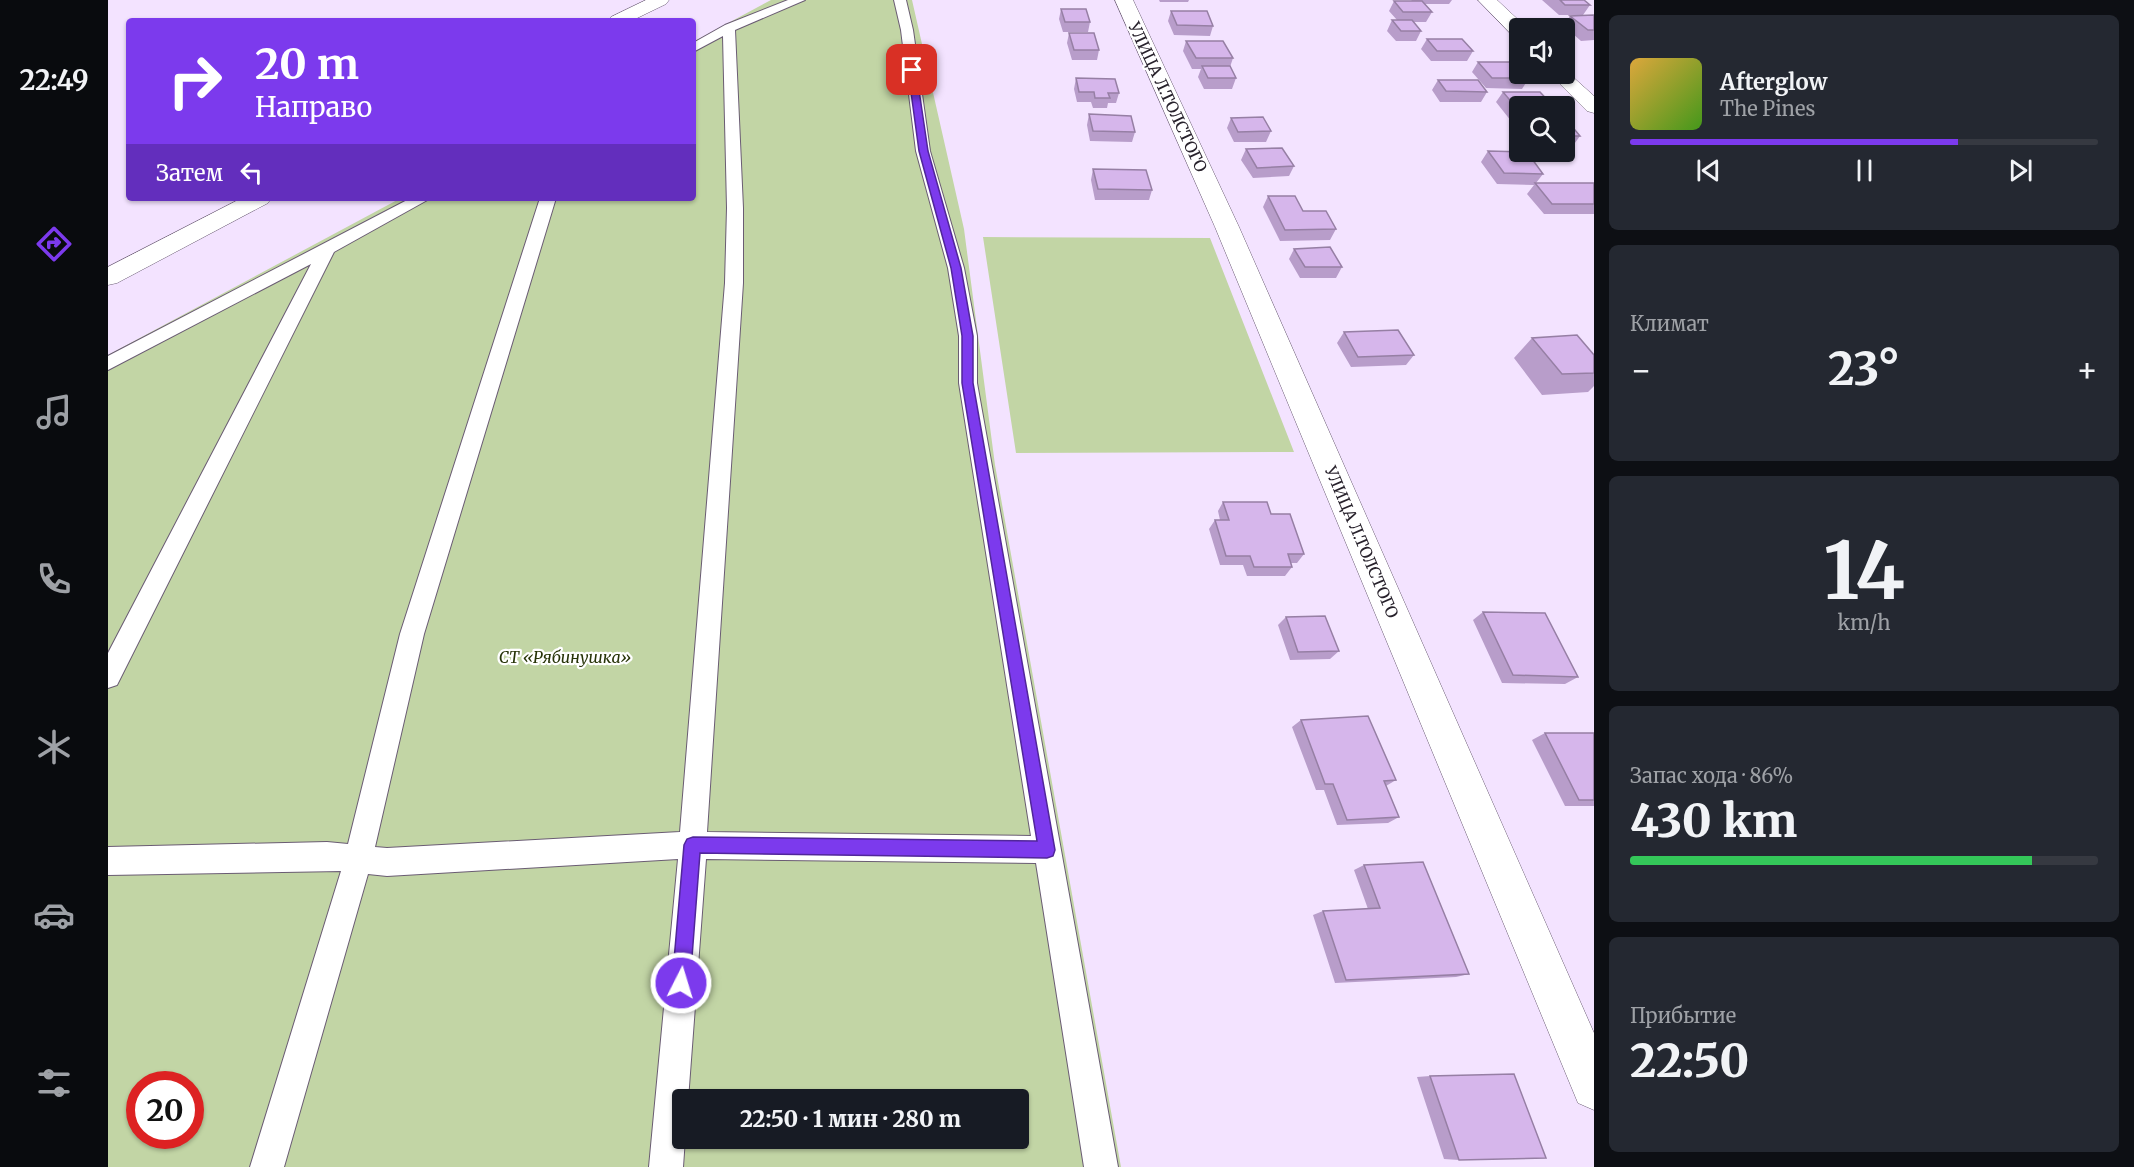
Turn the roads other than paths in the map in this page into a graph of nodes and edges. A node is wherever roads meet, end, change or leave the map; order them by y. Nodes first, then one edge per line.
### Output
1 (660, 0) edge
2 (799, 0) edge
3 (900, 0) edge
4 (1124, 0) edge
5 (1487, 0) edge
6 (623, 18) edge
7 (1509, 21) edge
8 (729, 28) junction
9 (696, 46) edge
10 (1570, 84) edge
11 (1594, 107) edge
12 (254, 201) edge
13 (417, 201) edge
14 (547, 201) edge
15 (327, 249) junction
16 (108, 277) edge
17 (108, 364) edge
18 (108, 677) edge
19 (693, 845) junction
20 (1047, 850) junction
21 (358, 860) junction
22 (108, 861) edge
23 (1594, 1087) edge
24 (267, 1167) edge
25 (666, 1167) edge
26 (1101, 1167) edge

1 - 6 street
2 - 8 lane
3 - 20 lane
4 - 23 street, УЛИЦА Л.ТОЛСТОГО
5 - 7 street
8 - 9 lane
8 - 19 lane
10 - 11 street
12 - 16 street
13 - 15 lane
14 - 21 lane
15 - 17 lane
15 - 18 lane
19 - 20 lane
19 - 21 lane
19 - 25 lane
20 - 26 lane
21 - 22 lane
21 - 24 lane

